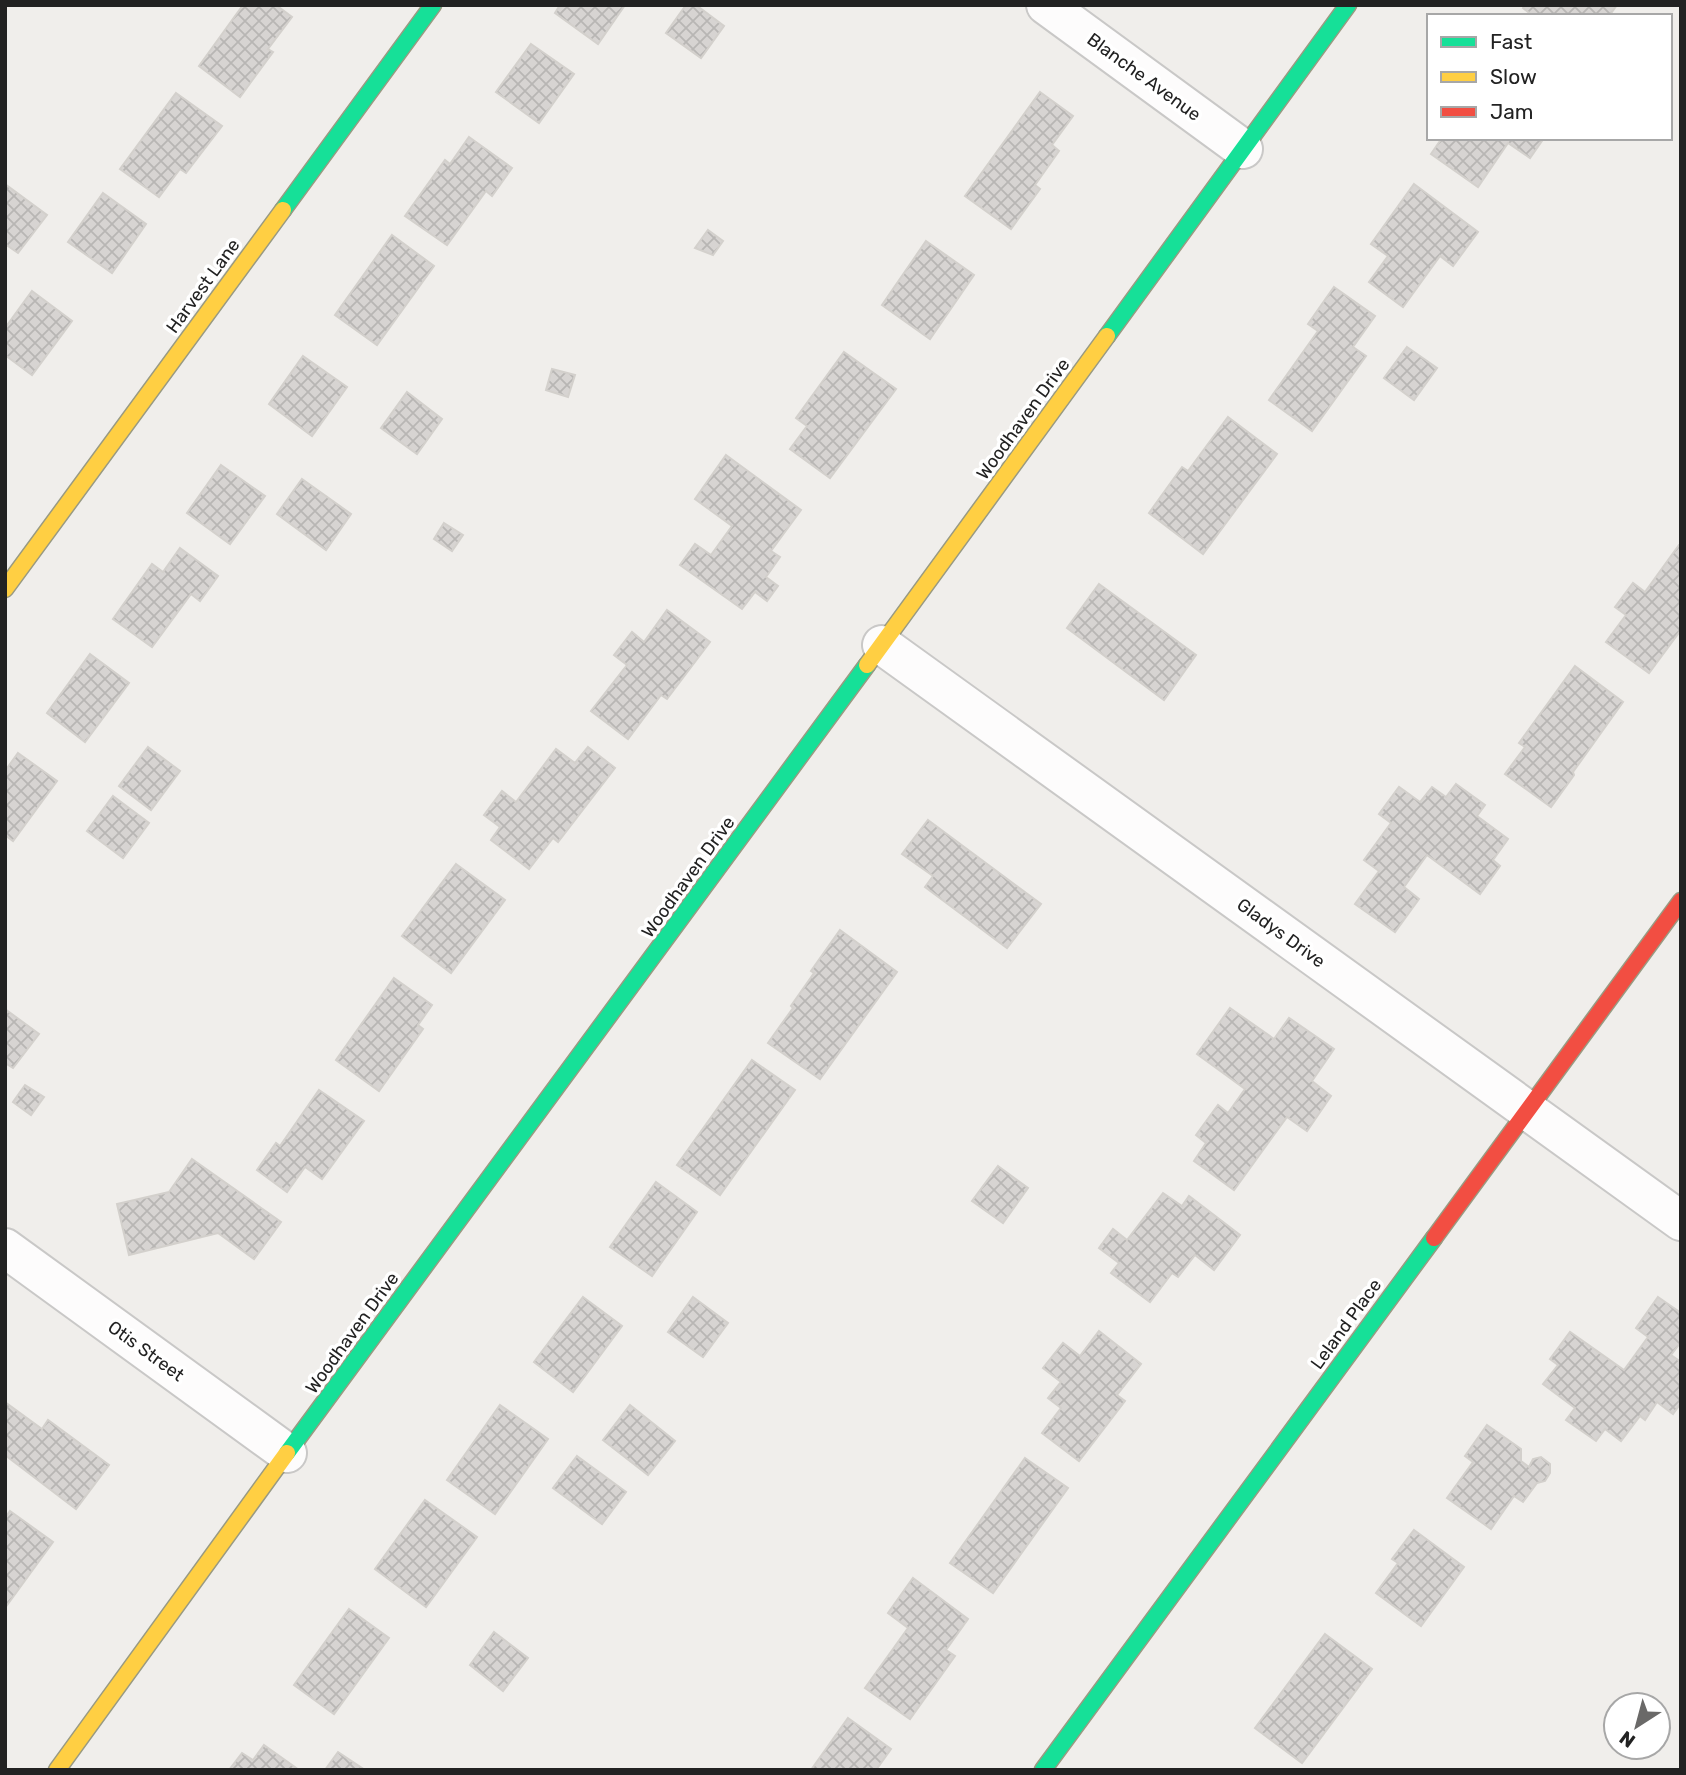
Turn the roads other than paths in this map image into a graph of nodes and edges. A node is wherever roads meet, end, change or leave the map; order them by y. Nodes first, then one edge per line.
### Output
1 (433, 5) edge
2 (1046, 5) edge
3 (1348, 5) edge
4 (1242, 149) junction
5 (5, 589) edge
6 (882, 645) junction
7 (1681, 901) edge
8 (1527, 1110) junction
9 (1681, 1221) edge
10 (5, 1248) edge
11 (287, 1453) junction
12 (57, 1770) edge
13 (1043, 1770) edge

1 - 5 street, Harvest Lane
2 - 4 street, Blanche Avenue
3 - 4 street, Woodhaven Drive
4 - 6 street, Woodhaven Drive
6 - 8 street, Gladys Drive
6 - 11 street, Woodhaven Drive
7 - 8 street, Leland Place
8 - 9 street, Gladys Drive
8 - 13 street, Leland Place
10 - 11 street, Otis Street
11 - 12 street, Woodhaven Drive

